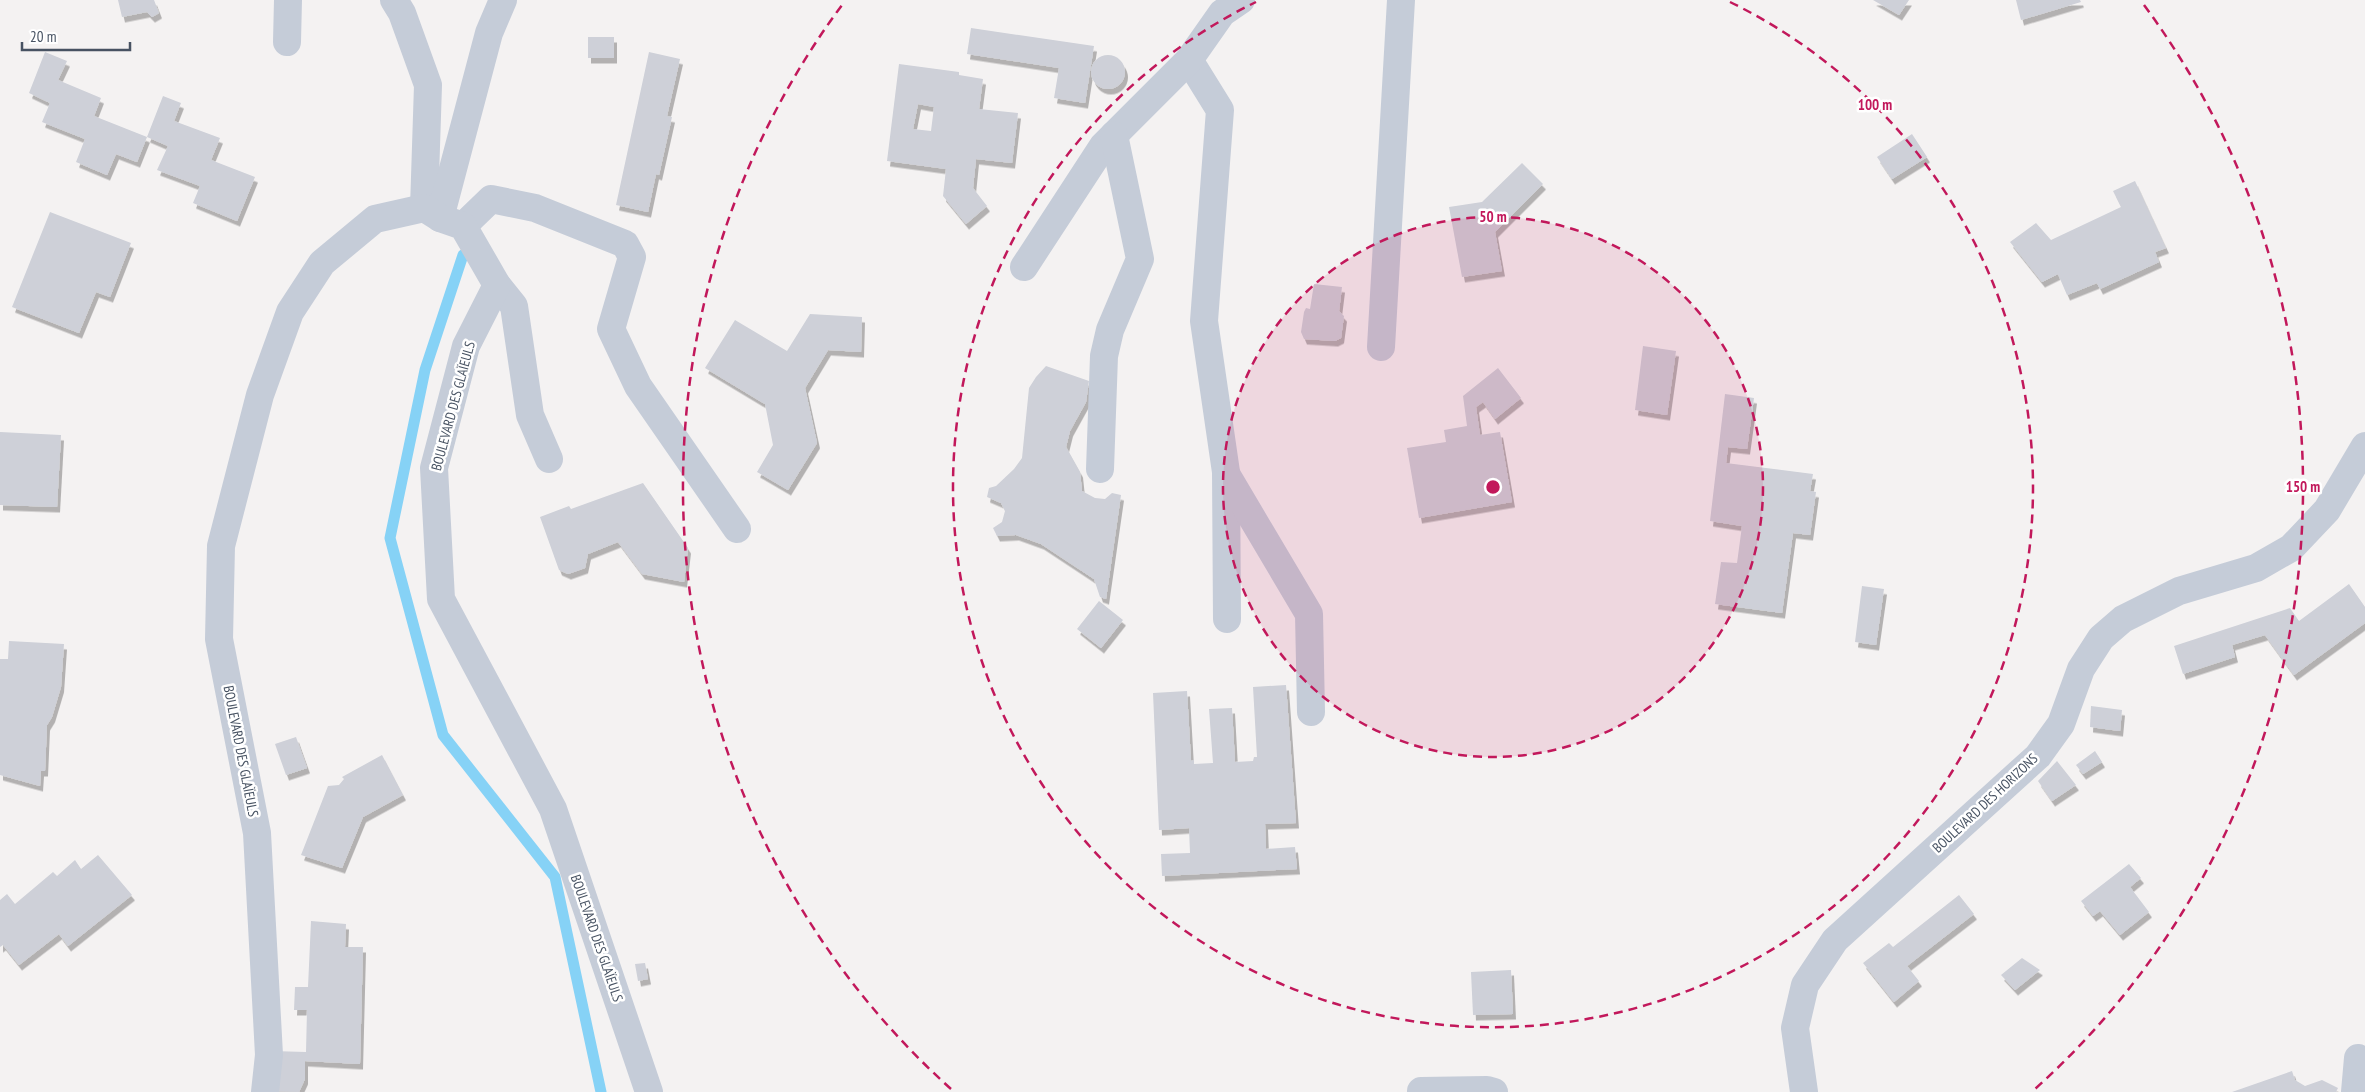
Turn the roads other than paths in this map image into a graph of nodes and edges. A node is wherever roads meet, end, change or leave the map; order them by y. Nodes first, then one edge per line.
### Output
1 (288, 0) edge
2 (394, 0) edge
3 (503, 0) edge
4 (1241, 0) edge
5 (1401, 0) edge
6 (287, 42) dead end
7 (1189, 60) junction
8 (1114, 135) junction
9 (442, 217) junction
10 (1024, 267) dead end
11 (497, 285) junction
12 (1381, 346) dead end
13 (2365, 446) edge
14 (549, 459) dead end
15 (1100, 469) dead end
16 (1226, 472) junction
17 (737, 529) dead end
18 (1227, 619) dead end
19 (1311, 712) dead end
20 (2358, 1058) dead end
21 (1421, 1091) edge
22 (265, 1092) edge
23 (649, 1092) edge
24 (1494, 1092) edge
25 (1804, 1092) edge
26 (2355, 1092) edge

1 - 6 street
2 - 9 street
3 - 9 street
4 - 7 street
5 - 12 street
7 - 8 street
7 - 16 street
8 - 10 street
8 - 15 street
9 - 11 street
9 - 17 street
9 - 22 street, BOULEVARD DES GLAÏEULS
11 - 14 street
11 - 23 street, BOULEVARD DES GLAÏEULS
13 - 25 street, BOULEVARD DES HORIZONS
16 - 18 street
16 - 19 street
20 - 26 street
21 - 24 street

